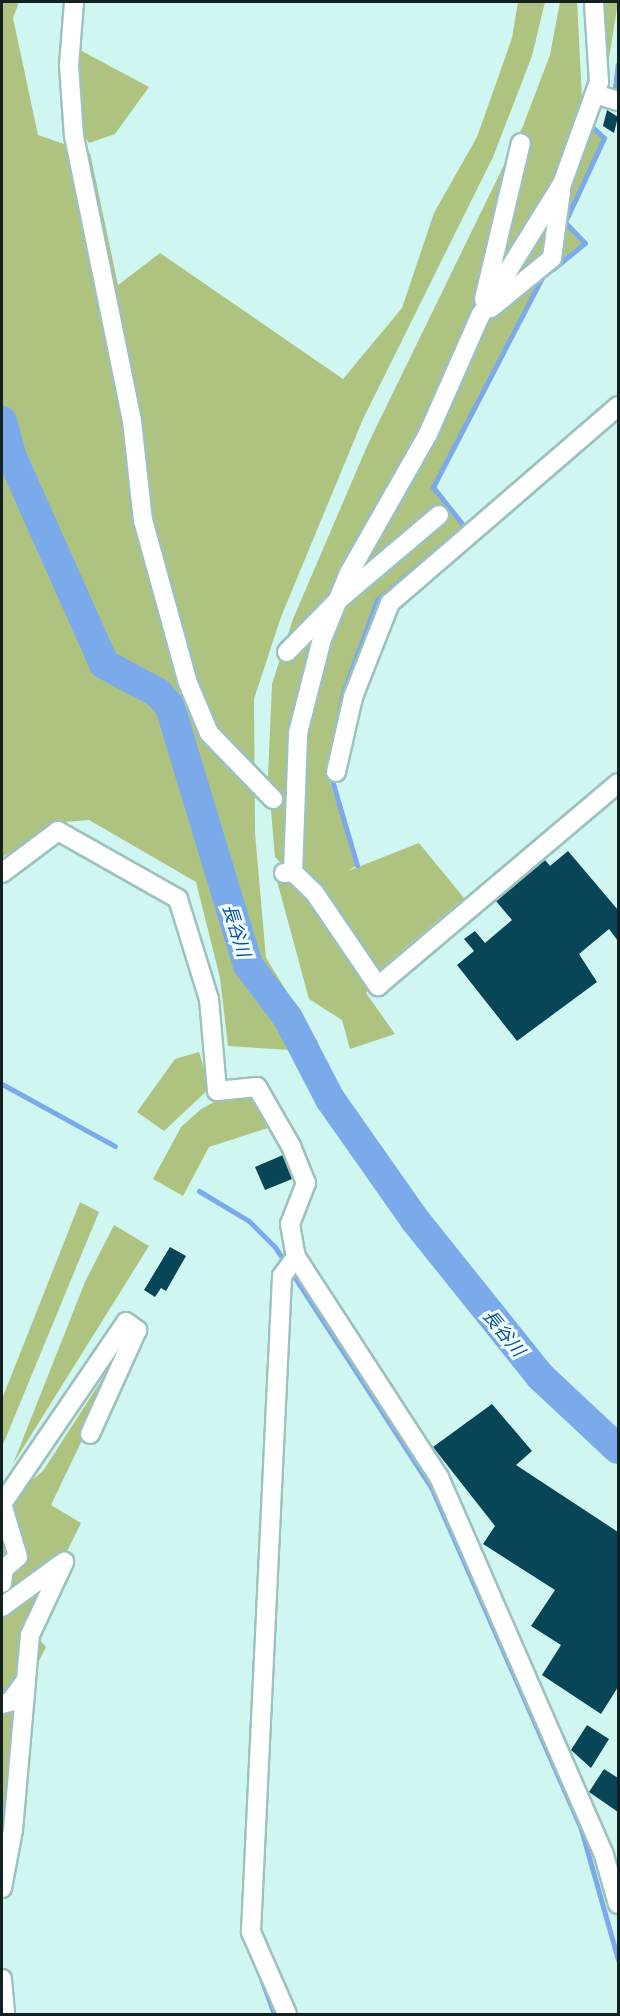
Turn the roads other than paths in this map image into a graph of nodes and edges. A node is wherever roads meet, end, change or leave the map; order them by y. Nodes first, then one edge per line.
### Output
1 (74, 2) edge
2 (594, 2) edge
3 (595, 94) junction
4 (618, 101) edge
5 (521, 143) dead end
6 (562, 184) junction
7 (480, 316) junction
8 (618, 406) edge
9 (440, 515) dead end
10 (335, 603) junction
11 (287, 652) dead end
12 (336, 772) dead end
13 (618, 783) edge
14 (273, 799) dead end
15 (2, 873) edge
16 (296, 1257) junction
17 (90, 1434) dead end
18 (2, 1584) edge
19 (2, 1607) edge
20 (26, 1680) junction
21 (2, 1704) edge
22 (2, 1888) edge
23 (618, 1904) edge
24 (2, 1979) edge
25 (5, 2014) edge
26 (287, 2014) edge

1 - 14 street
2 - 3 street
3 - 4 street
3 - 6 street
5 - 7 street
6 - 7 street
6 - 7 street
7 - 10 street
8 - 12 street
9 - 10 street
10 - 11 street
10 - 13 street
15 - 16 street
16 - 23 street
16 - 26 street
17 - 18 street
19 - 20 street
20 - 21 street
20 - 22 street
24 - 25 street

